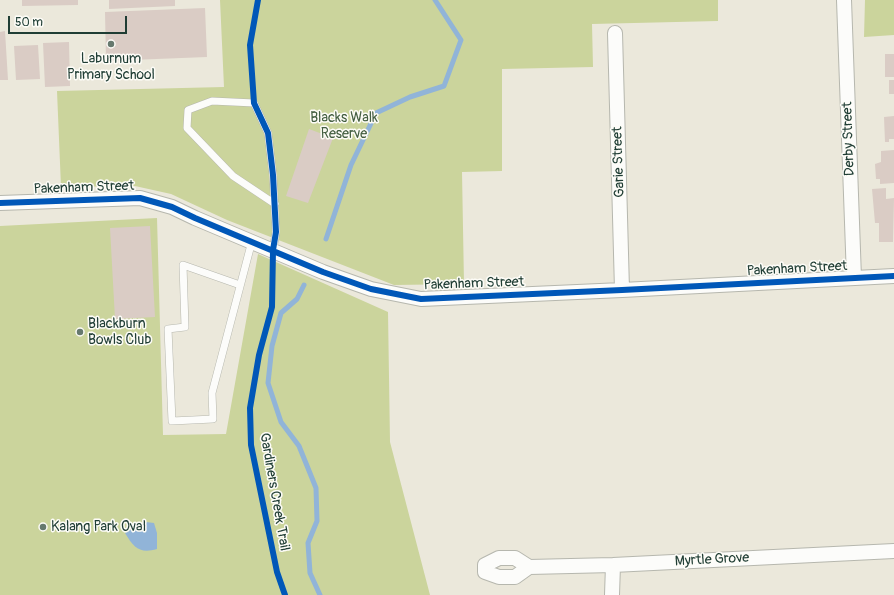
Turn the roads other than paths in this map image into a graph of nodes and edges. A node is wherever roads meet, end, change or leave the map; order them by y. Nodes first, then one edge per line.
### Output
1 (844, 0) edge
2 (615, 33) dead end
3 (0, 203) edge
4 (275, 204) junction
5 (252, 241) junction
6 (273, 250) junction
7 (894, 276) edge
8 (854, 278) junction
9 (240, 285) junction
10 (622, 290) junction
11 (894, 552) edge
12 (613, 565) junction
13 (529, 567) dead end
14 (612, 595) edge

1 - 8 street, Derby Street
2 - 10 street, Garie Street
3 - 5 street, Pakenham Street
4 - 4 lane
4 - 6 lane
5 - 6 street, Pakenham Street
5 - 9 lane
6 - 10 street, Pakenham Street
7 - 8 street, Pakenham Street
8 - 10 street, Pakenham Street
9 - 9 lane
11 - 12 street, Myrtle Grove
12 - 13 street, Myrtle Grove
12 - 14 street

